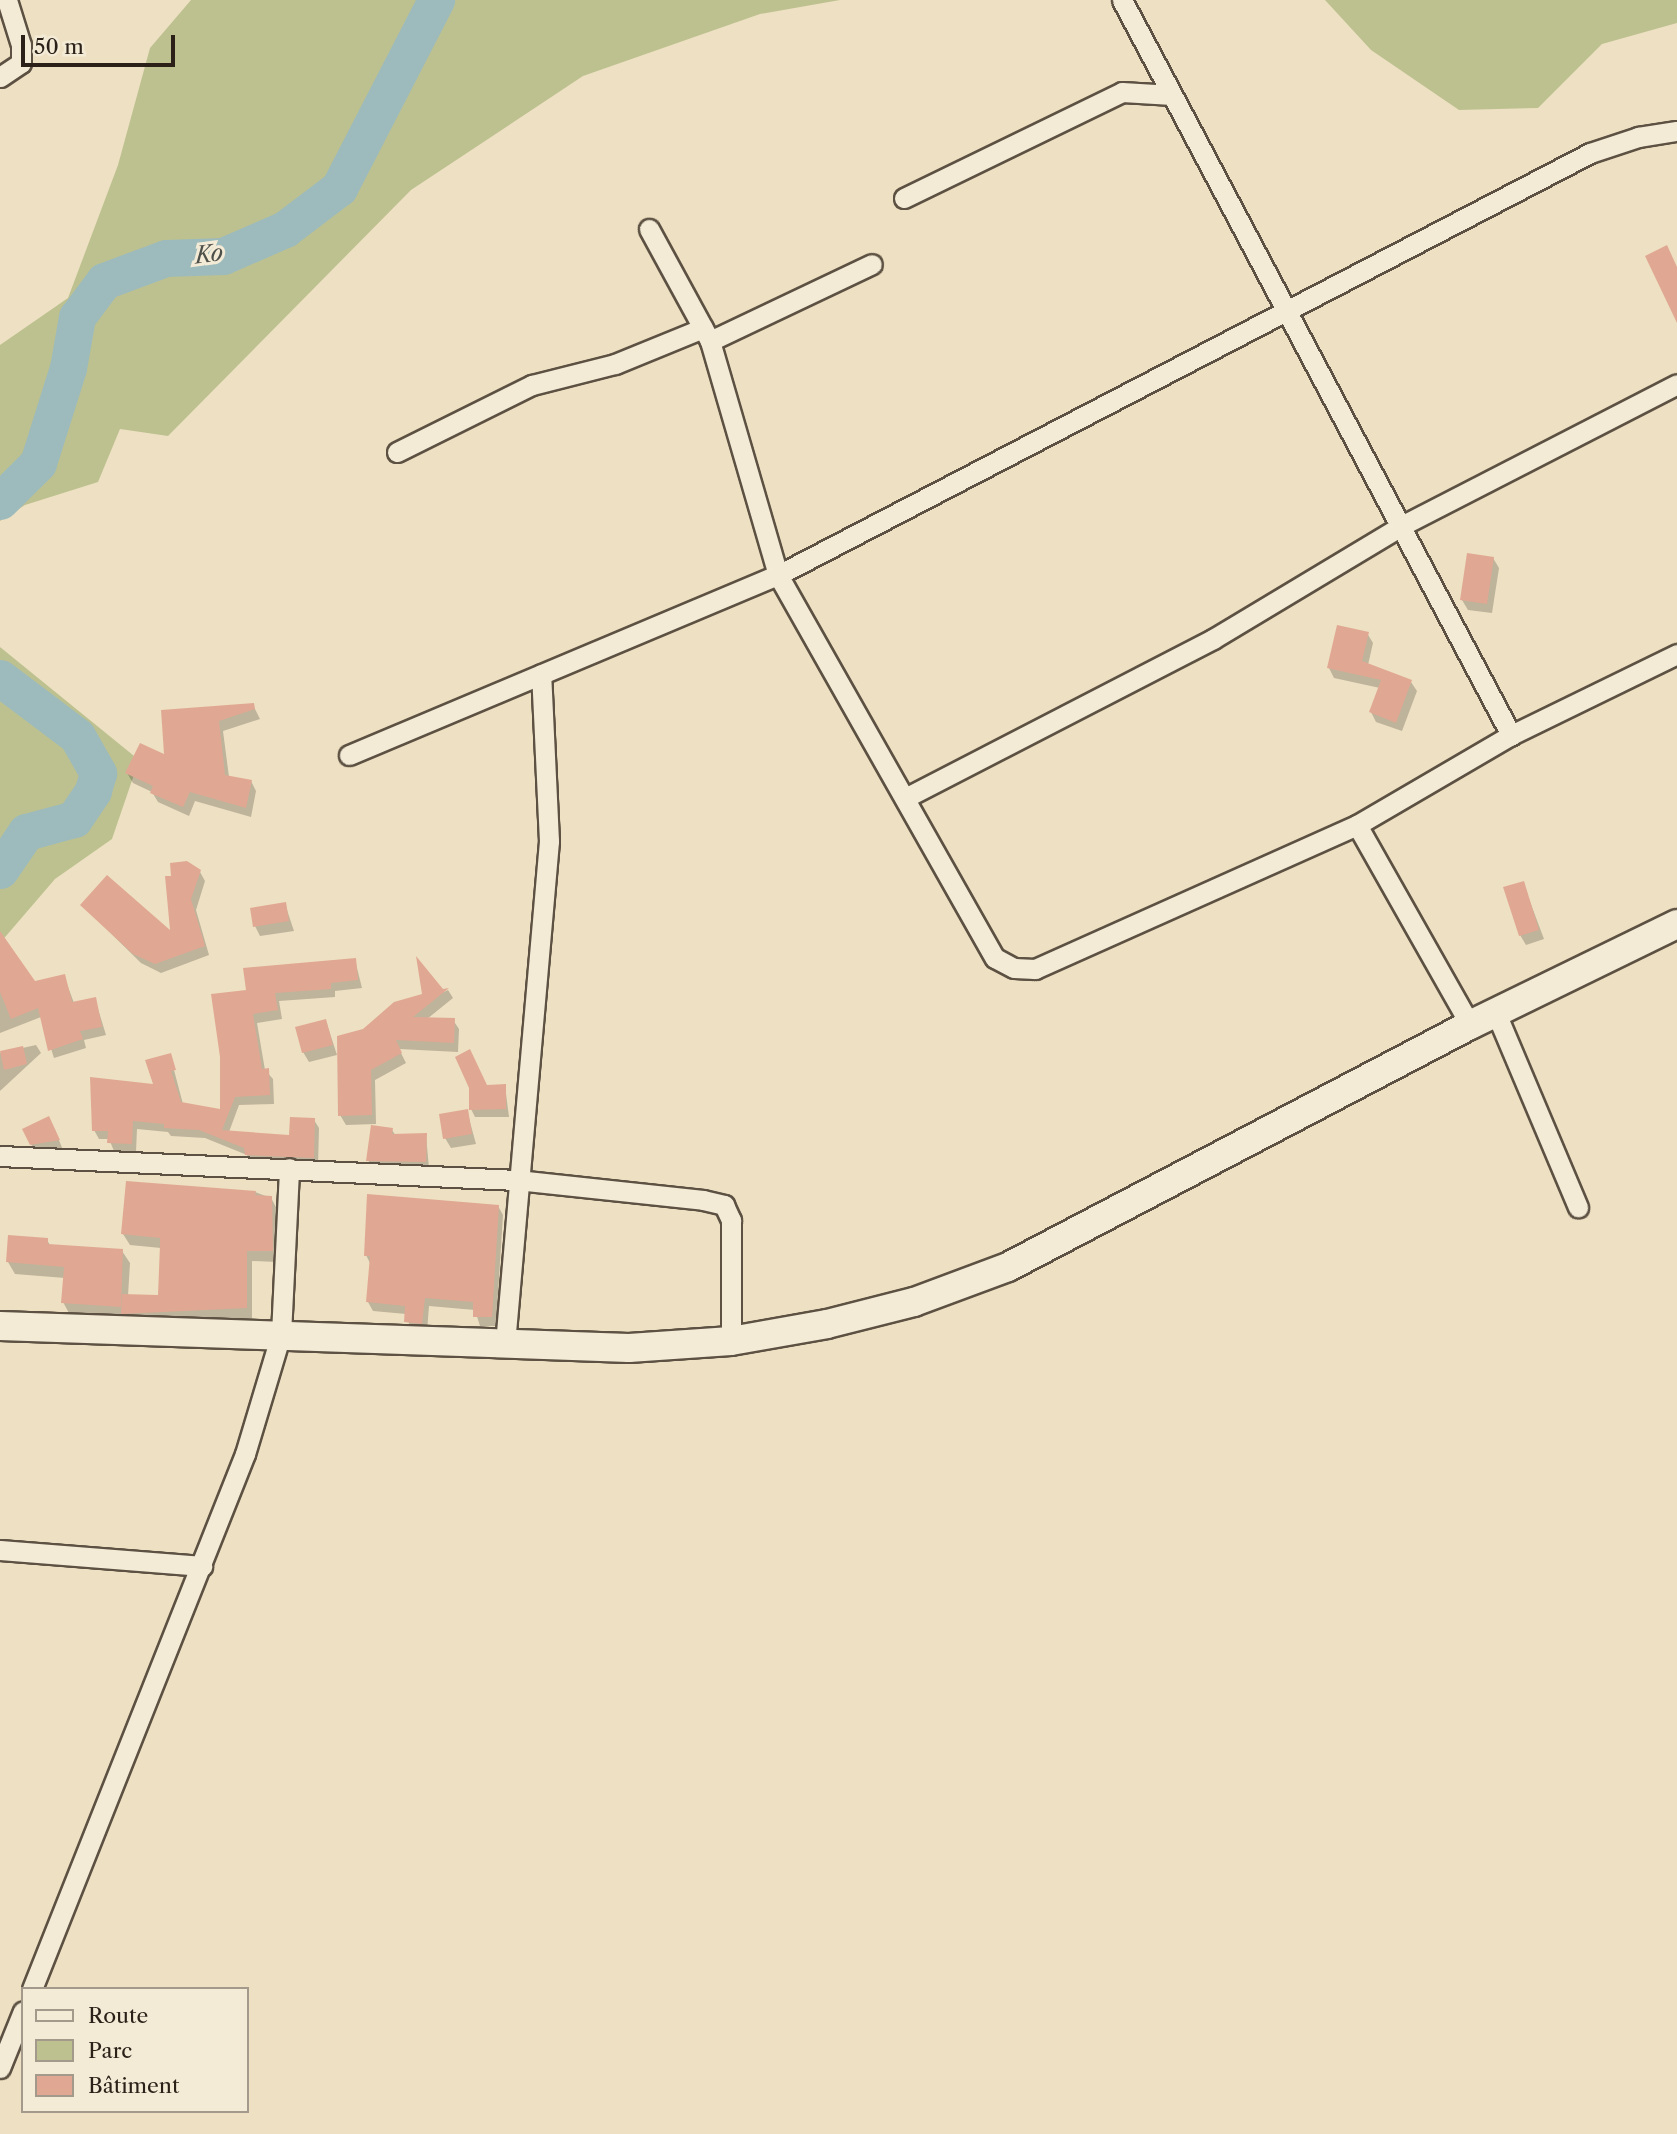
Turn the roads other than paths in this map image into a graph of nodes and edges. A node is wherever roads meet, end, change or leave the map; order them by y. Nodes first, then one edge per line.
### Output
1 (7, 0) edge
2 (1122, 0) edge
3 (0, 77) edge
4 (1172, 95) junction
5 (1677, 131) edge
6 (904, 198) dead end
7 (649, 229) dead end
8 (872, 264) dead end
9 (1284, 308) junction
10 (706, 334) junction
11 (1677, 384) edge
12 (397, 452) dead end
13 (1401, 526) junction
14 (778, 575) junction
15 (1677, 654) edge
16 (541, 674) junction
17 (1511, 735) junction
18 (349, 755) dead end
19 (905, 798) junction
20 (1357, 825) junction
21 (1677, 924) edge
22 (1496, 1013) junction
23 (1470, 1025) junction
24 (0, 1156) edge
25 (289, 1168) junction
26 (517, 1180) junction
27 (1578, 1207) dead end
28 (0, 1326) edge
29 (281, 1334) junction
30 (732, 1341) junction
31 (505, 1344) junction
32 (0, 1550) edge
33 (202, 1566) junction
34 (33, 1987) edge
35 (21, 2016) edge
36 (0, 2068) edge

1 - 3 street
2 - 4 street
4 - 6 street
4 - 9 street
5 - 9 street
7 - 10 street
8 - 10 street
9 - 13 street
9 - 14 street
10 - 12 street
10 - 14 street
11 - 13 street
13 - 17 street
13 - 19 street
14 - 16 street
14 - 19 street
15 - 17 street
16 - 18 street
16 - 26 street
17 - 20 street
19 - 20 street
20 - 23 street
21 - 22 main road
22 - 23 main road
22 - 27 street
23 - 30 main road
24 - 25 street
25 - 26 street
25 - 29 street
26 - 30 street
26 - 31 street
28 - 29 main road
29 - 31 main road
29 - 33 street
30 - 31 main road
32 - 33 street
33 - 34 street
35 - 36 street

